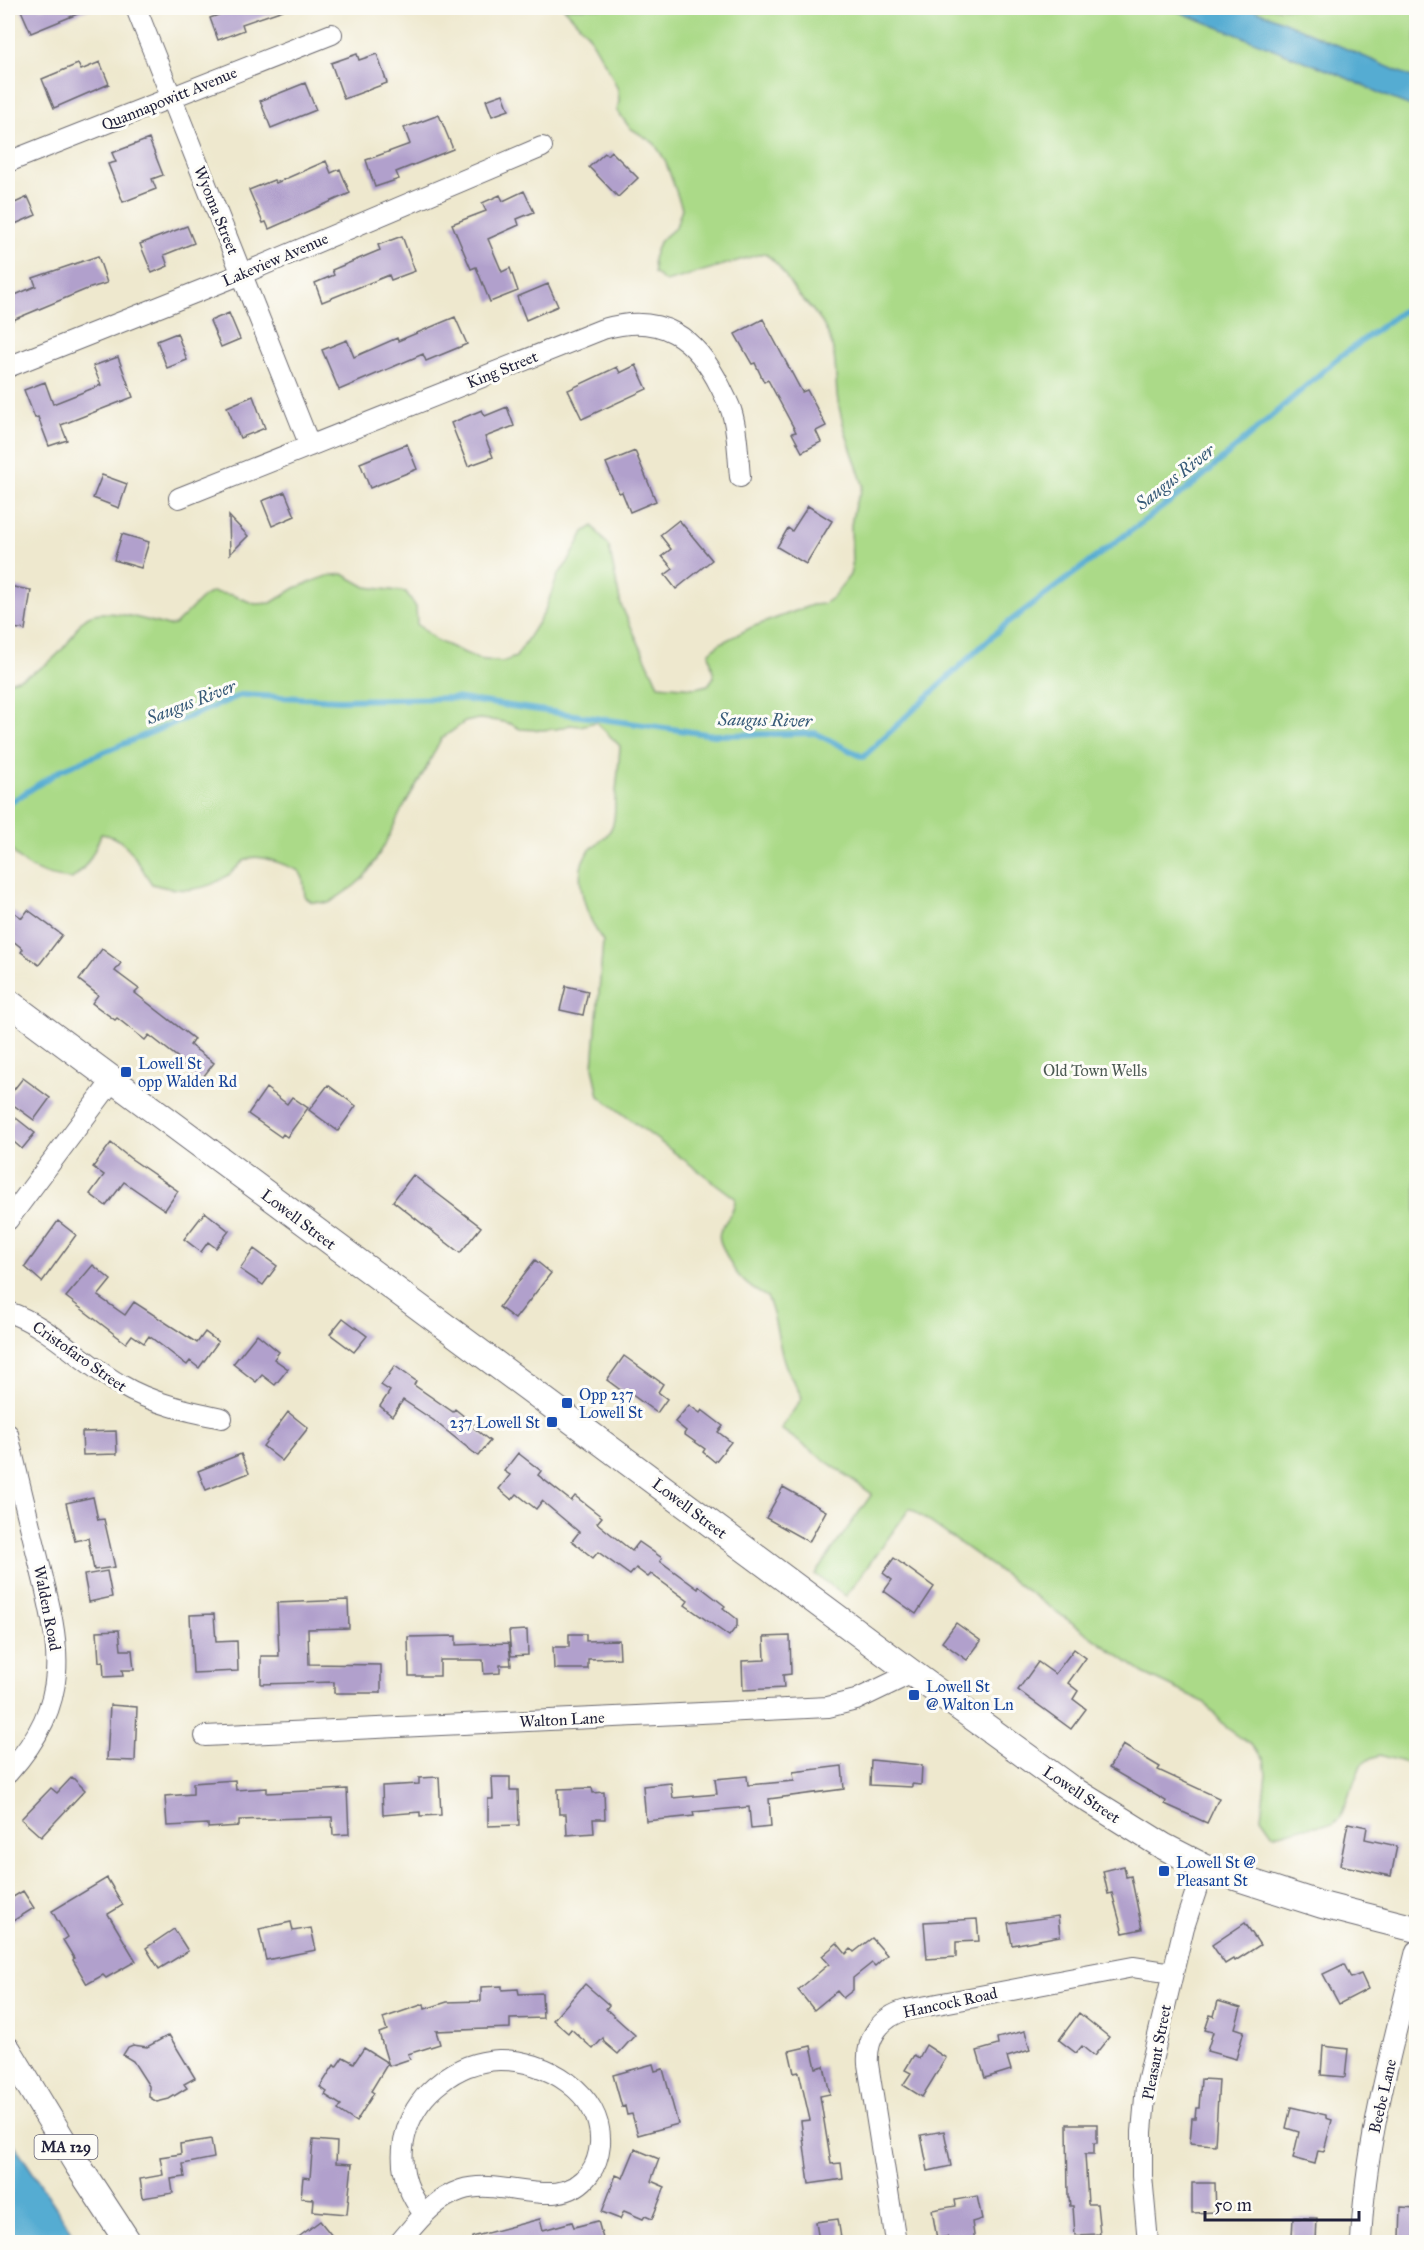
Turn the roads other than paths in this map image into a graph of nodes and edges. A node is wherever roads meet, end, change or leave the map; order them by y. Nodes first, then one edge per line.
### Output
1 (136, 8) edge
2 (332, 34) dead end
3 (172, 97) junction
4 (542, 147) dead end
5 (8, 162) edge
6 (242, 274) junction
7 (8, 367) edge
8 (310, 446) junction
9 (740, 477) dead end
10 (179, 498) dead end
11 (8, 1002) edge
12 (112, 1081) junction
13 (8, 1220) edge
14 (8, 1312) edge
15 (222, 1418) dead end
16 (8, 1434) edge
17 (912, 1673) junction
18 (205, 1736) dead end
19 (8, 1773) edge
20 (1204, 1867) junction
21 (1416, 1929) edge
22 (1416, 1951) edge
23 (1173, 1973) junction
24 (8, 2050) edge
25 (424, 2214) junction
26 (128, 2242) edge
27 (400, 2242) edge
28 (896, 2242) edge
29 (1148, 2242) edge
30 (1361, 2242) edge

1 - 3 street, Wyoma Street
2 - 3 street, Quannapowitt Avenue
3 - 5 street, Quannapowitt Avenue
3 - 6 street, Wyoma Street
4 - 6 street, Lakeview Avenue
6 - 7 street, Lakeview Avenue
6 - 8 street, Wyoma Street
8 - 9 street, King Street
8 - 10 street, King Street
11 - 12 main road, Lowell Street
12 - 13 street
12 - 17 main road, Lowell Street
14 - 15 street, Cristofaro Street
16 - 19 street, Walden Road
17 - 18 street, Walton Lane
17 - 20 main road, Lowell Street
20 - 21 main road, Lowell Street
20 - 23 street, Pleasant Street
22 - 30 street, Beebe Lane
23 - 28 street, Hancock Road
23 - 29 street, Pleasant Street
24 - 26 main road, MA 129
25 - 25 street
25 - 27 street

